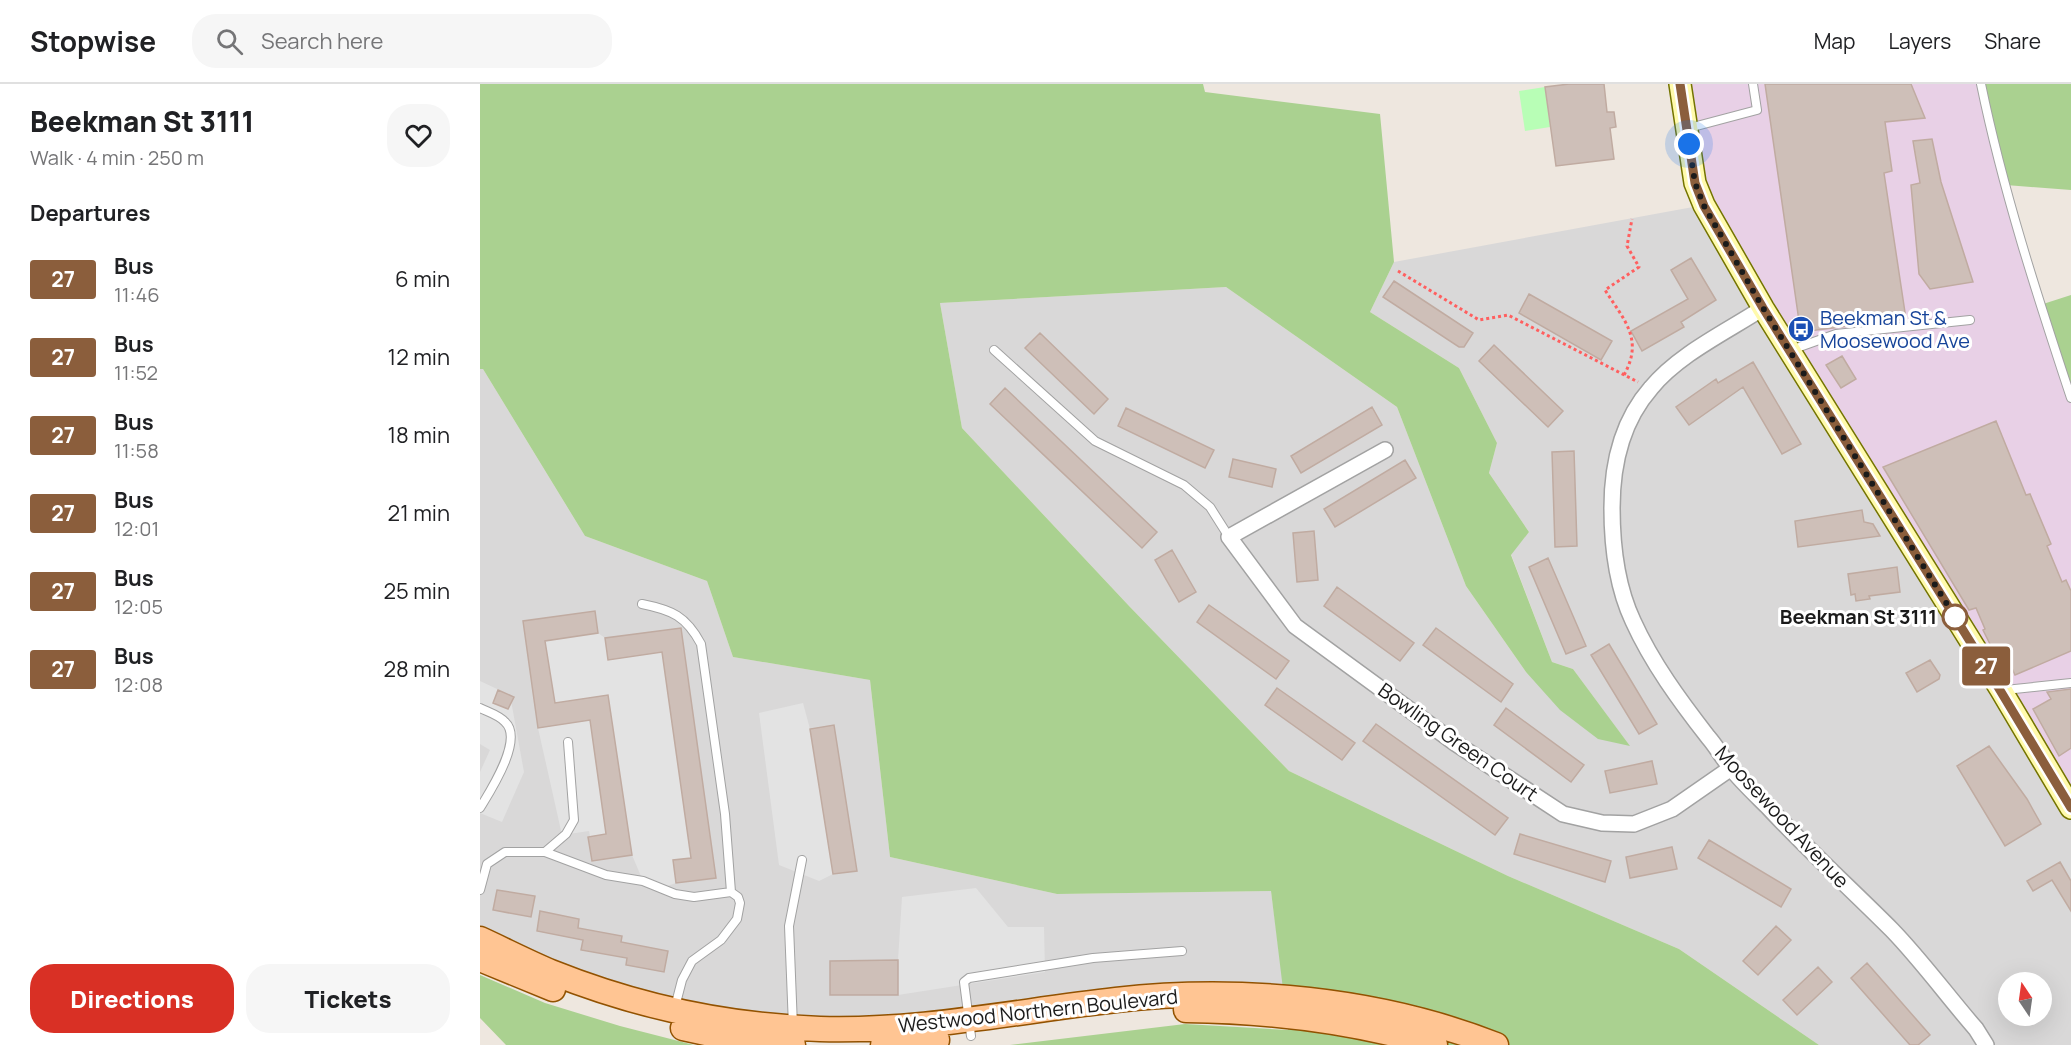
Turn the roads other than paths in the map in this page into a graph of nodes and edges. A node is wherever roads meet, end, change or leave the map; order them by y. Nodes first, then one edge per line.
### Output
1 (1680, 84) edge
2 (1753, 84) edge
3 (1982, 84) edge
4 (1687, 128) junction
5 (1763, 308) junction
6 (1970, 320) dead end
7 (993, 350) dead end
8 (1790, 351) junction
9 (2071, 398) edge
10 (1385, 450) dead end
11 (1229, 537) junction
12 (642, 604) dead end
13 (2071, 683) edge
14 (2001, 690) junction
15 (480, 708) edge
16 (568, 742) dead end
17 (1731, 768) junction
18 (480, 808) edge
19 (2071, 808) edge
20 (545, 852) junction
21 (802, 860) dead end
22 (480, 890) edge
23 (731, 892) junction
24 (480, 939) edge
25 (1182, 951) dead end
26 (480, 959) edge
27 (675, 1014) junction
28 (970, 1028) junction
29 (793, 1039) edge
30 (883, 1045) edge
31 (1435, 1045) edge
32 (1496, 1045) edge
33 (1986, 1045) edge

1 - 4 main road
2 - 4 lane
3 - 9 lane
4 - 5 main road
5 - 8 main road
5 - 17 street, Moosewood Avenue
6 - 8 lane
7 - 11 lane
8 - 14 main road
10 - 11 street
11 - 17 street, Bowling Green Court
12 - 23 lane
13 - 14 lane
14 - 19 main road
15 - 18 lane
16 - 20 lane
17 - 33 street, Moosewood Avenue
20 - 22 lane
20 - 23 lane
21 - 29 lane
23 - 27 lane
24 - 27 main road, Westwood Northern Boulevard
25 - 28 lane
26 - 29 main road, Westwood Northern Boulevard
27 - 29 main road, Westwood Northern Boulevard
28 - 29 main road, Westwood Northern Boulevard
28 - 30 main road, Westwood Northern Boulevard
28 - 31 main road, Westwood Northern Boulevard
28 - 32 main road, Westwood Northern Boulevard

